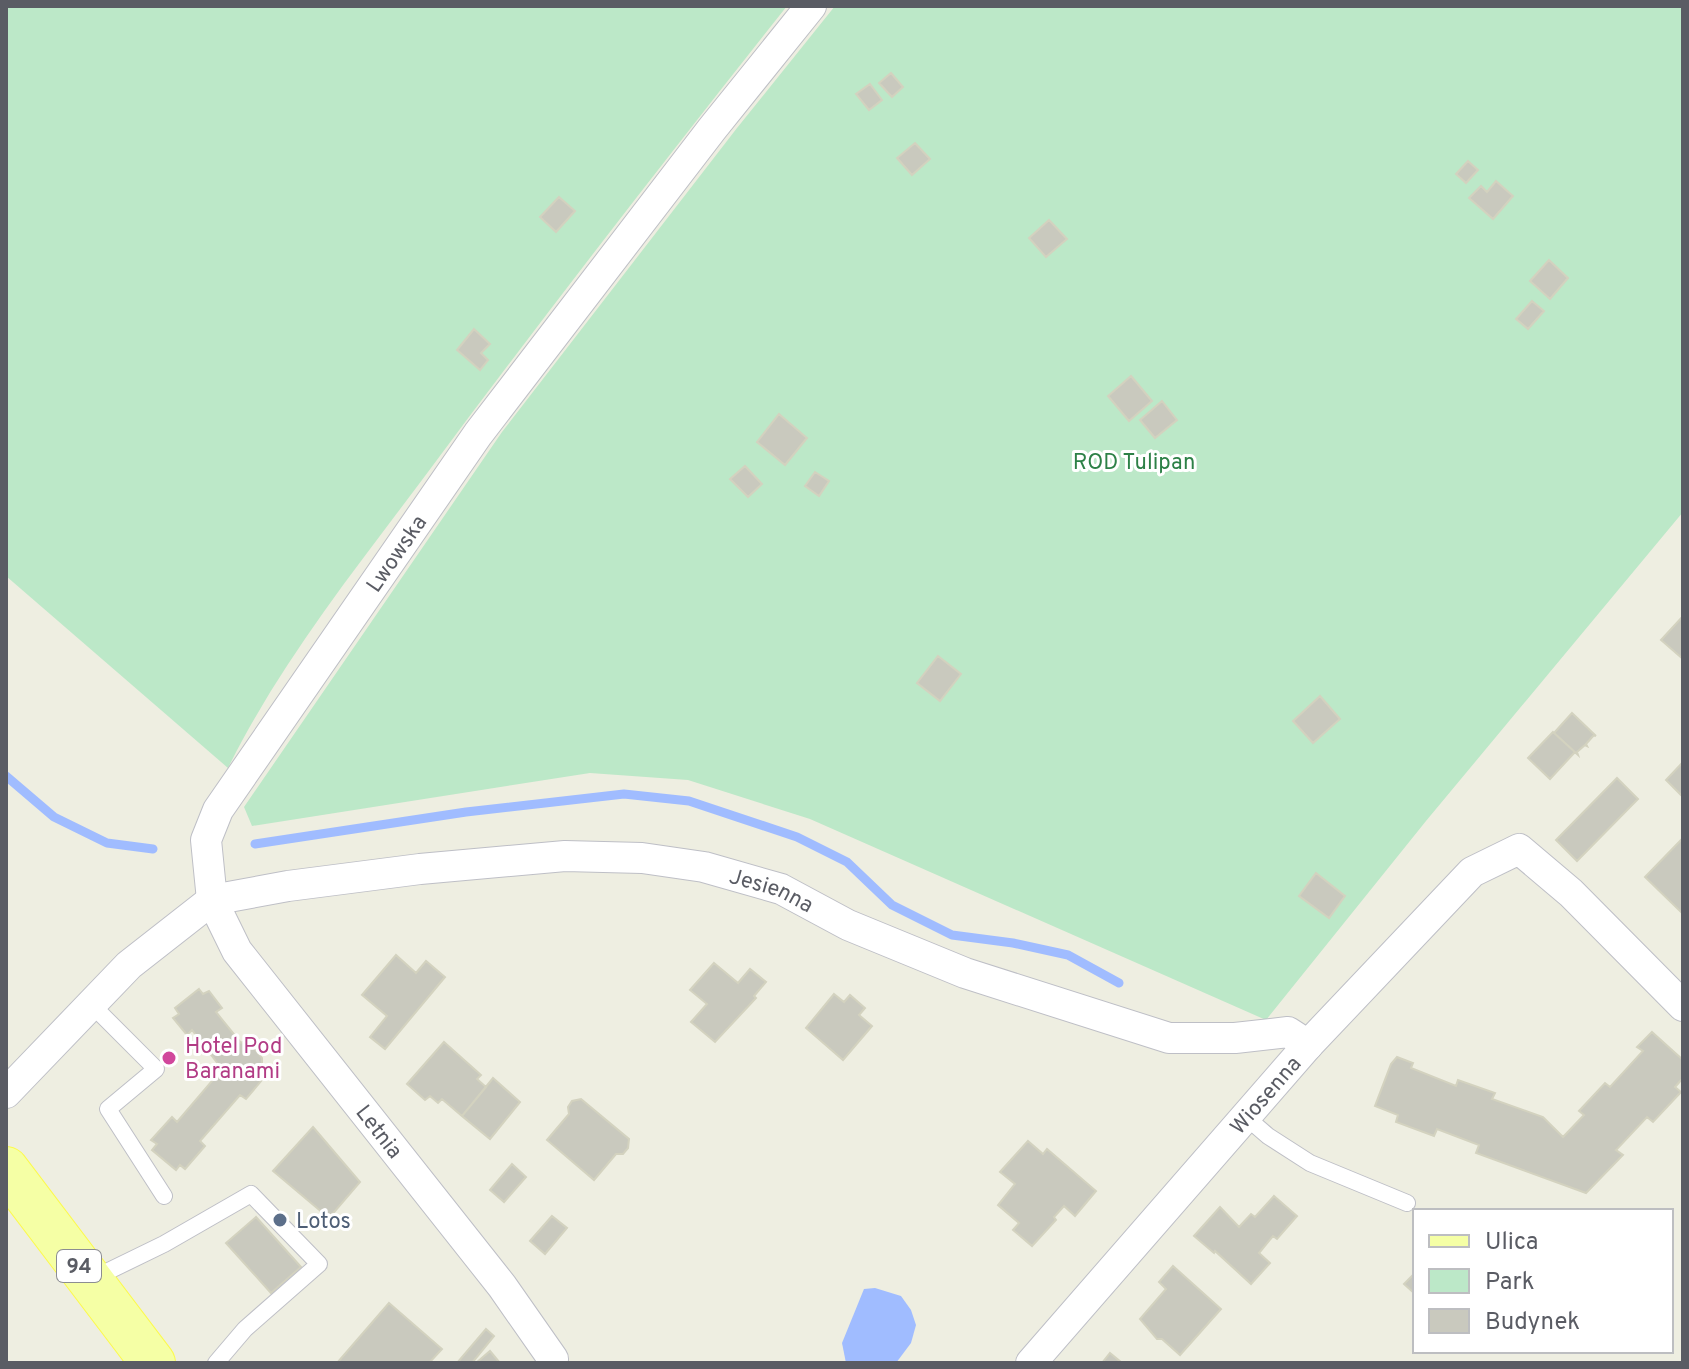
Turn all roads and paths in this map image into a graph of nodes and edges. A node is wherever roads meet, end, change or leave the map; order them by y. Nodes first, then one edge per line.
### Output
1 (811, 6) edge
2 (212, 900) junction
3 (91, 1004) junction
4 (1683, 1006) edge
5 (1308, 1045) junction
6 (6, 1093) edge
7 (1246, 1117) junction
8 (6, 1169) edge
9 (164, 1196) dead end
10 (1407, 1203) dead end
11 (89, 1281) junction
12 (553, 1359) dead end
13 (153, 1363) edge
14 (216, 1363) edge
15 (1031, 1363) edge

1 - 2 street, Lwowska
2 - 3 street
2 - 5 street, Jesienna
2 - 12 street, Letnia
3 - 6 street
3 - 9 lane
4 - 5 street, Wiosenna
5 - 7 street, Wiosenna
7 - 10 lane
7 - 15 street, Wiosenna
8 - 11 main road, 94
11 - 13 main road, 94
11 - 14 lane

